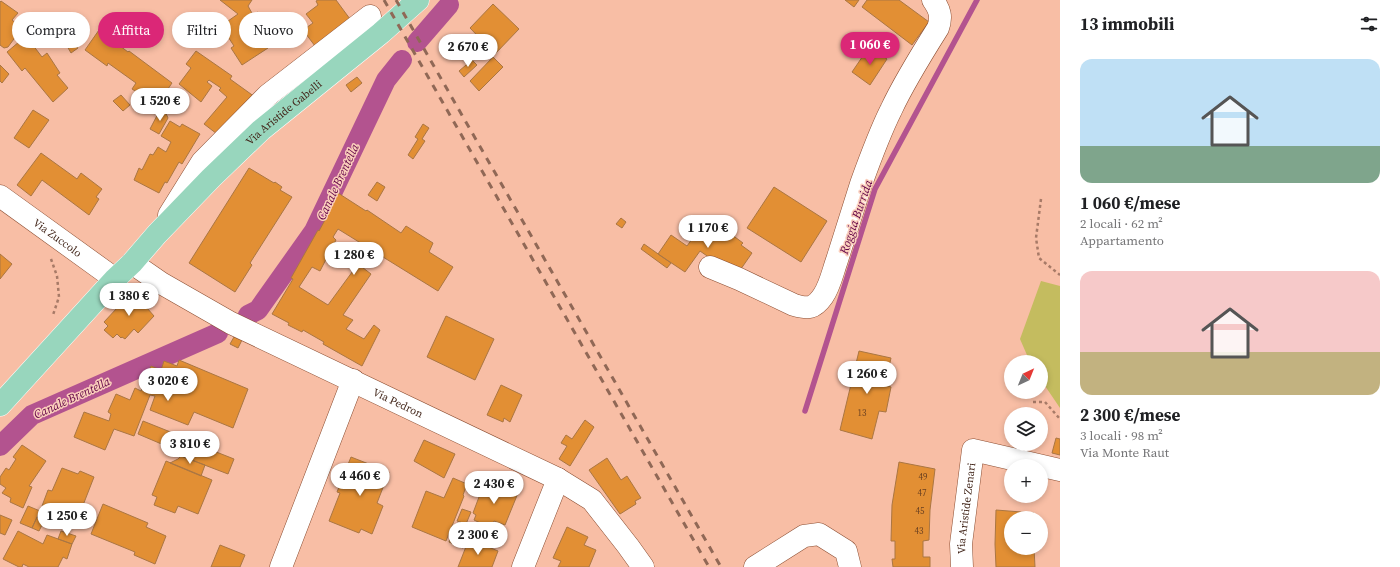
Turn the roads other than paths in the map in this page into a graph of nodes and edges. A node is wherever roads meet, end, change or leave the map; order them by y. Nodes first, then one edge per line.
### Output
1 (418, 0) edge
2 (933, 0) edge
3 (370, 16) dead end
4 (0, 196) edge
5 (157, 234) junction
6 (132, 264) junction
7 (710, 266) dead end
8 (115, 278) junction
9 (353, 380) junction
10 (0, 405) edge
11 (1060, 470) edge
12 (558, 479) junction
13 (281, 567) edge
14 (523, 567) edge
15 (643, 567) edge
16 (754, 567) edge
17 (850, 567) edge
18 (962, 567) edge

1 - 5 main road, Via Aristide Gabelli
2 - 7 street
3 - 5 street, Via Aristide Gabelli
4 - 8 street, Via Zuccolo
5 - 6 main road, Via Aristide Gabelli
6 - 8 main road, Via Aristide Gabelli
6 - 9 street, Via Pedron
8 - 10 main road, Via Aristide Gabelli
9 - 12 street, Via Pedron
9 - 13 street
11 - 18 street, Via Aristide Zenari
12 - 14 street
12 - 15 street, Via Pedron
16 - 17 street

